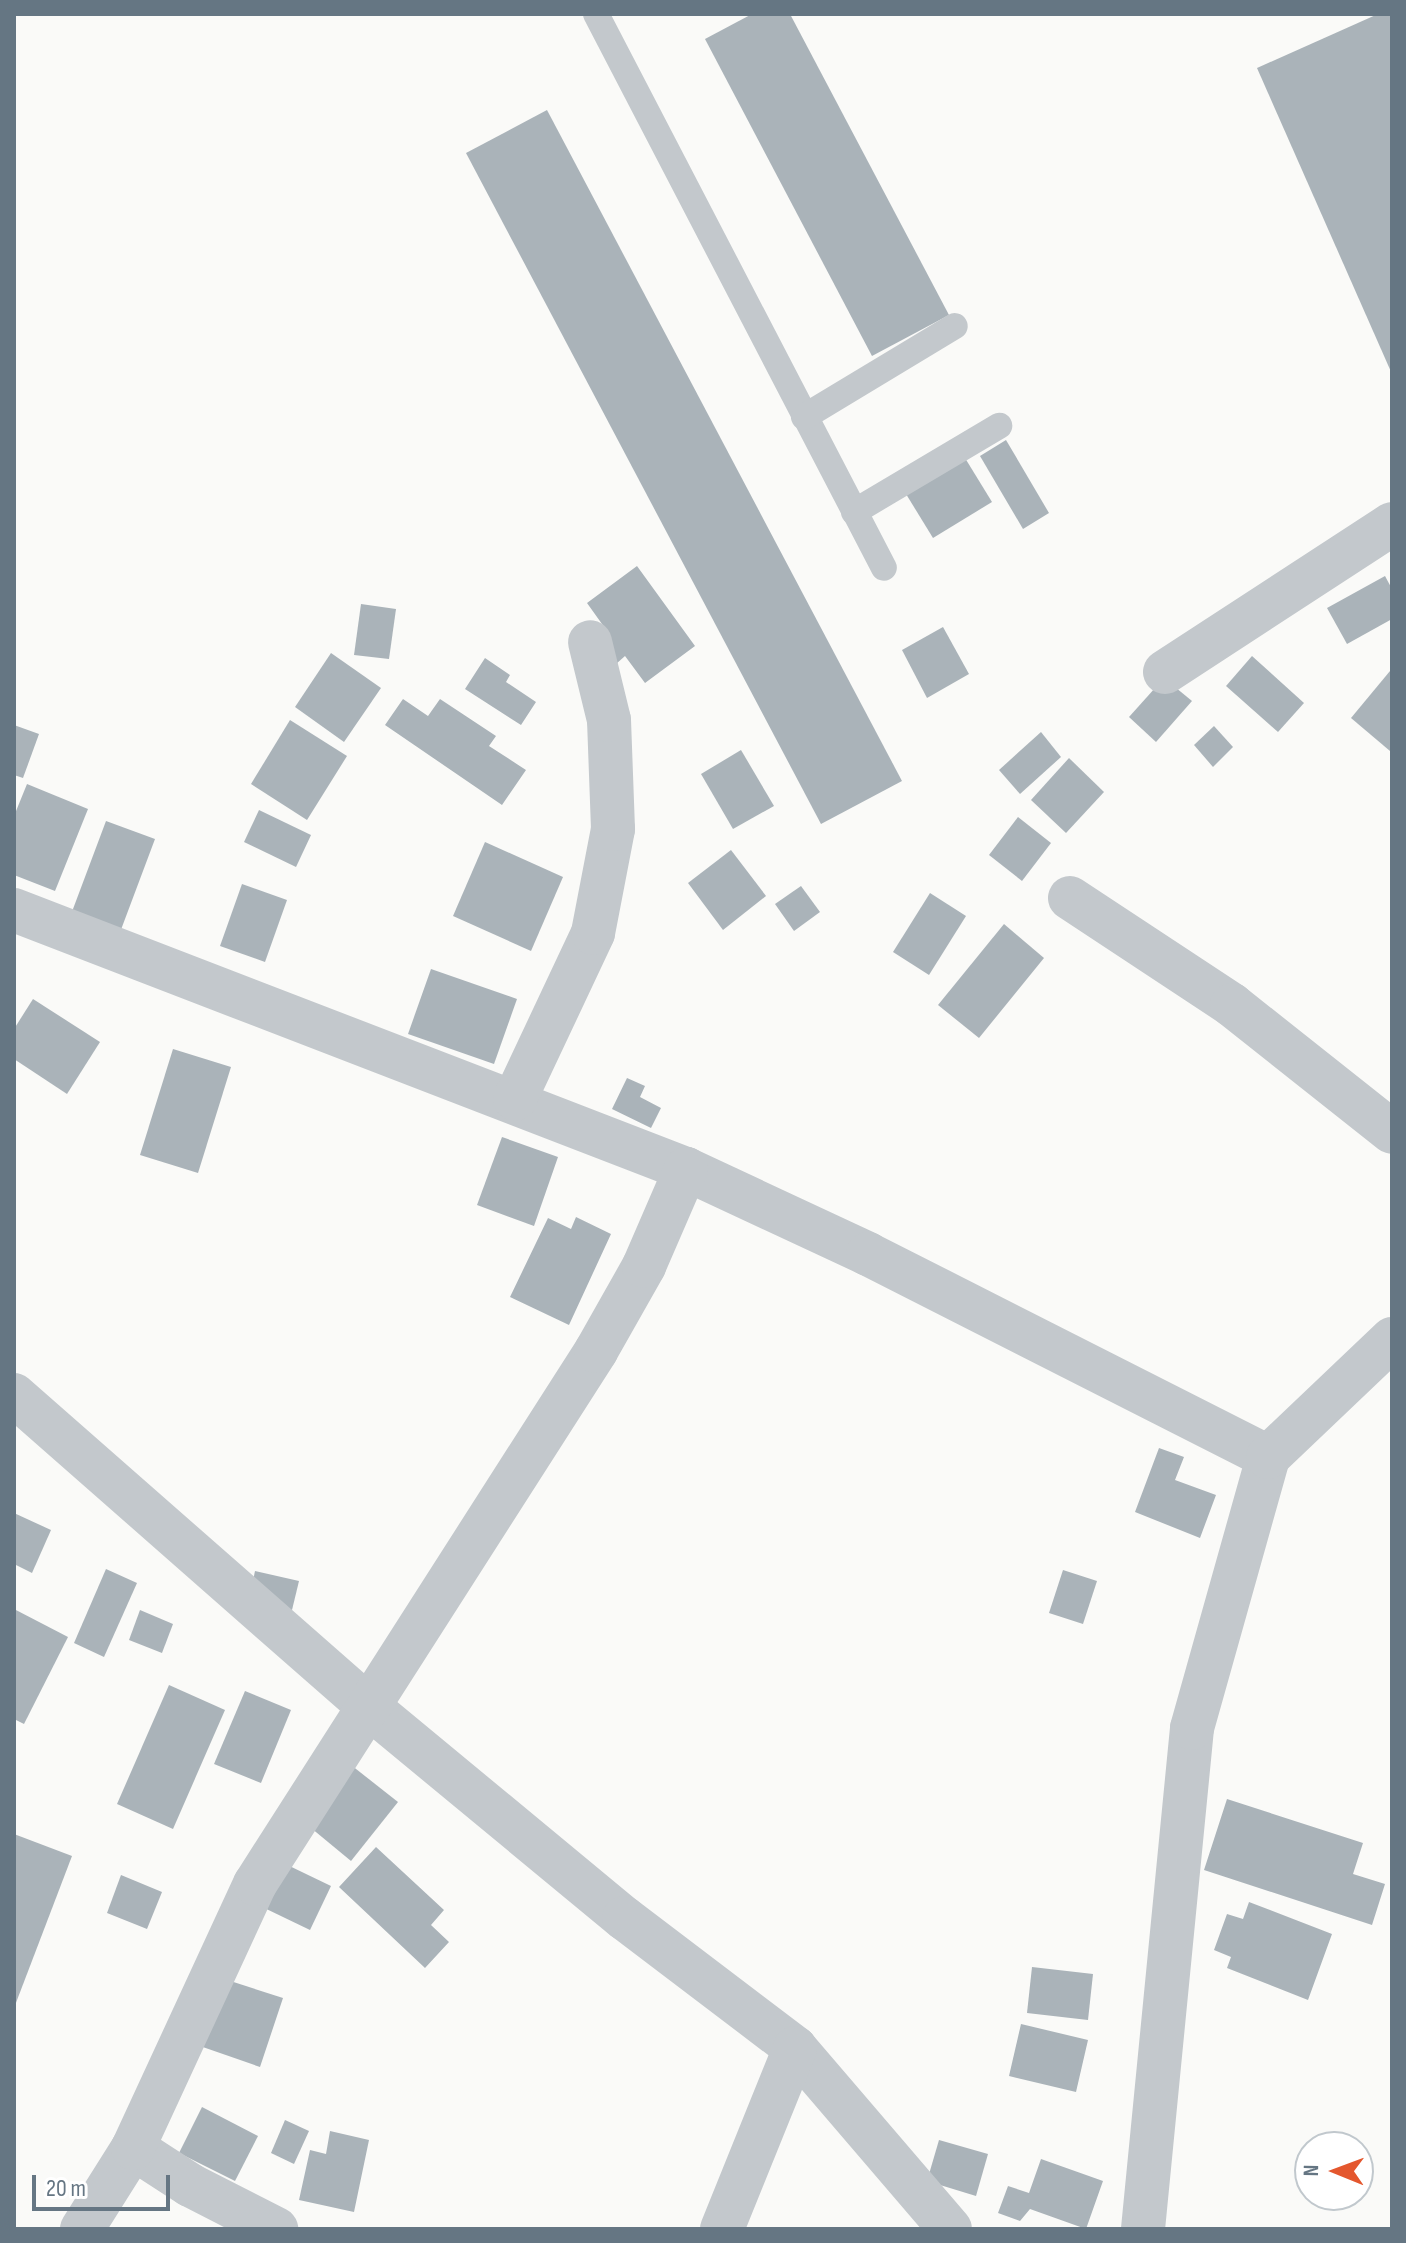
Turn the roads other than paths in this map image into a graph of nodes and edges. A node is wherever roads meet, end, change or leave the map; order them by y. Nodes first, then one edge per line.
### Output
1 (596, 14) edge
2 (955, 326) dead end
3 (804, 417) junction
4 (999, 426) dead end
5 (854, 512) junction
6 (1392, 524) edge
7 (884, 568) dead end
8 (590, 642) dead end
9 (1165, 672) dead end
10 (1070, 898) dead end
11 (14, 910) edge
12 (515, 1099) junction
13 (1392, 1132) edge
14 (686, 1169) junction
15 (1392, 1339) edge
16 (14, 1395) edge
17 (1268, 1457) junction
18 (370, 1708) junction
19 (795, 2048) junction
20 (133, 2148) junction
21 (82, 2229) edge
22 (276, 2229) edge
23 (722, 2229) edge
24 (950, 2229) edge
25 (1143, 2229) edge

1 - 3 lane
2 - 3 lane
3 - 5 lane
4 - 5 lane
5 - 7 lane
6 - 9 street
8 - 12 street
10 - 13 street
11 - 12 street
12 - 14 street
14 - 17 street
14 - 18 street
15 - 17 street
16 - 18 street
17 - 25 street
18 - 19 street
18 - 20 street
19 - 23 street
19 - 24 street
20 - 21 street
20 - 22 street

